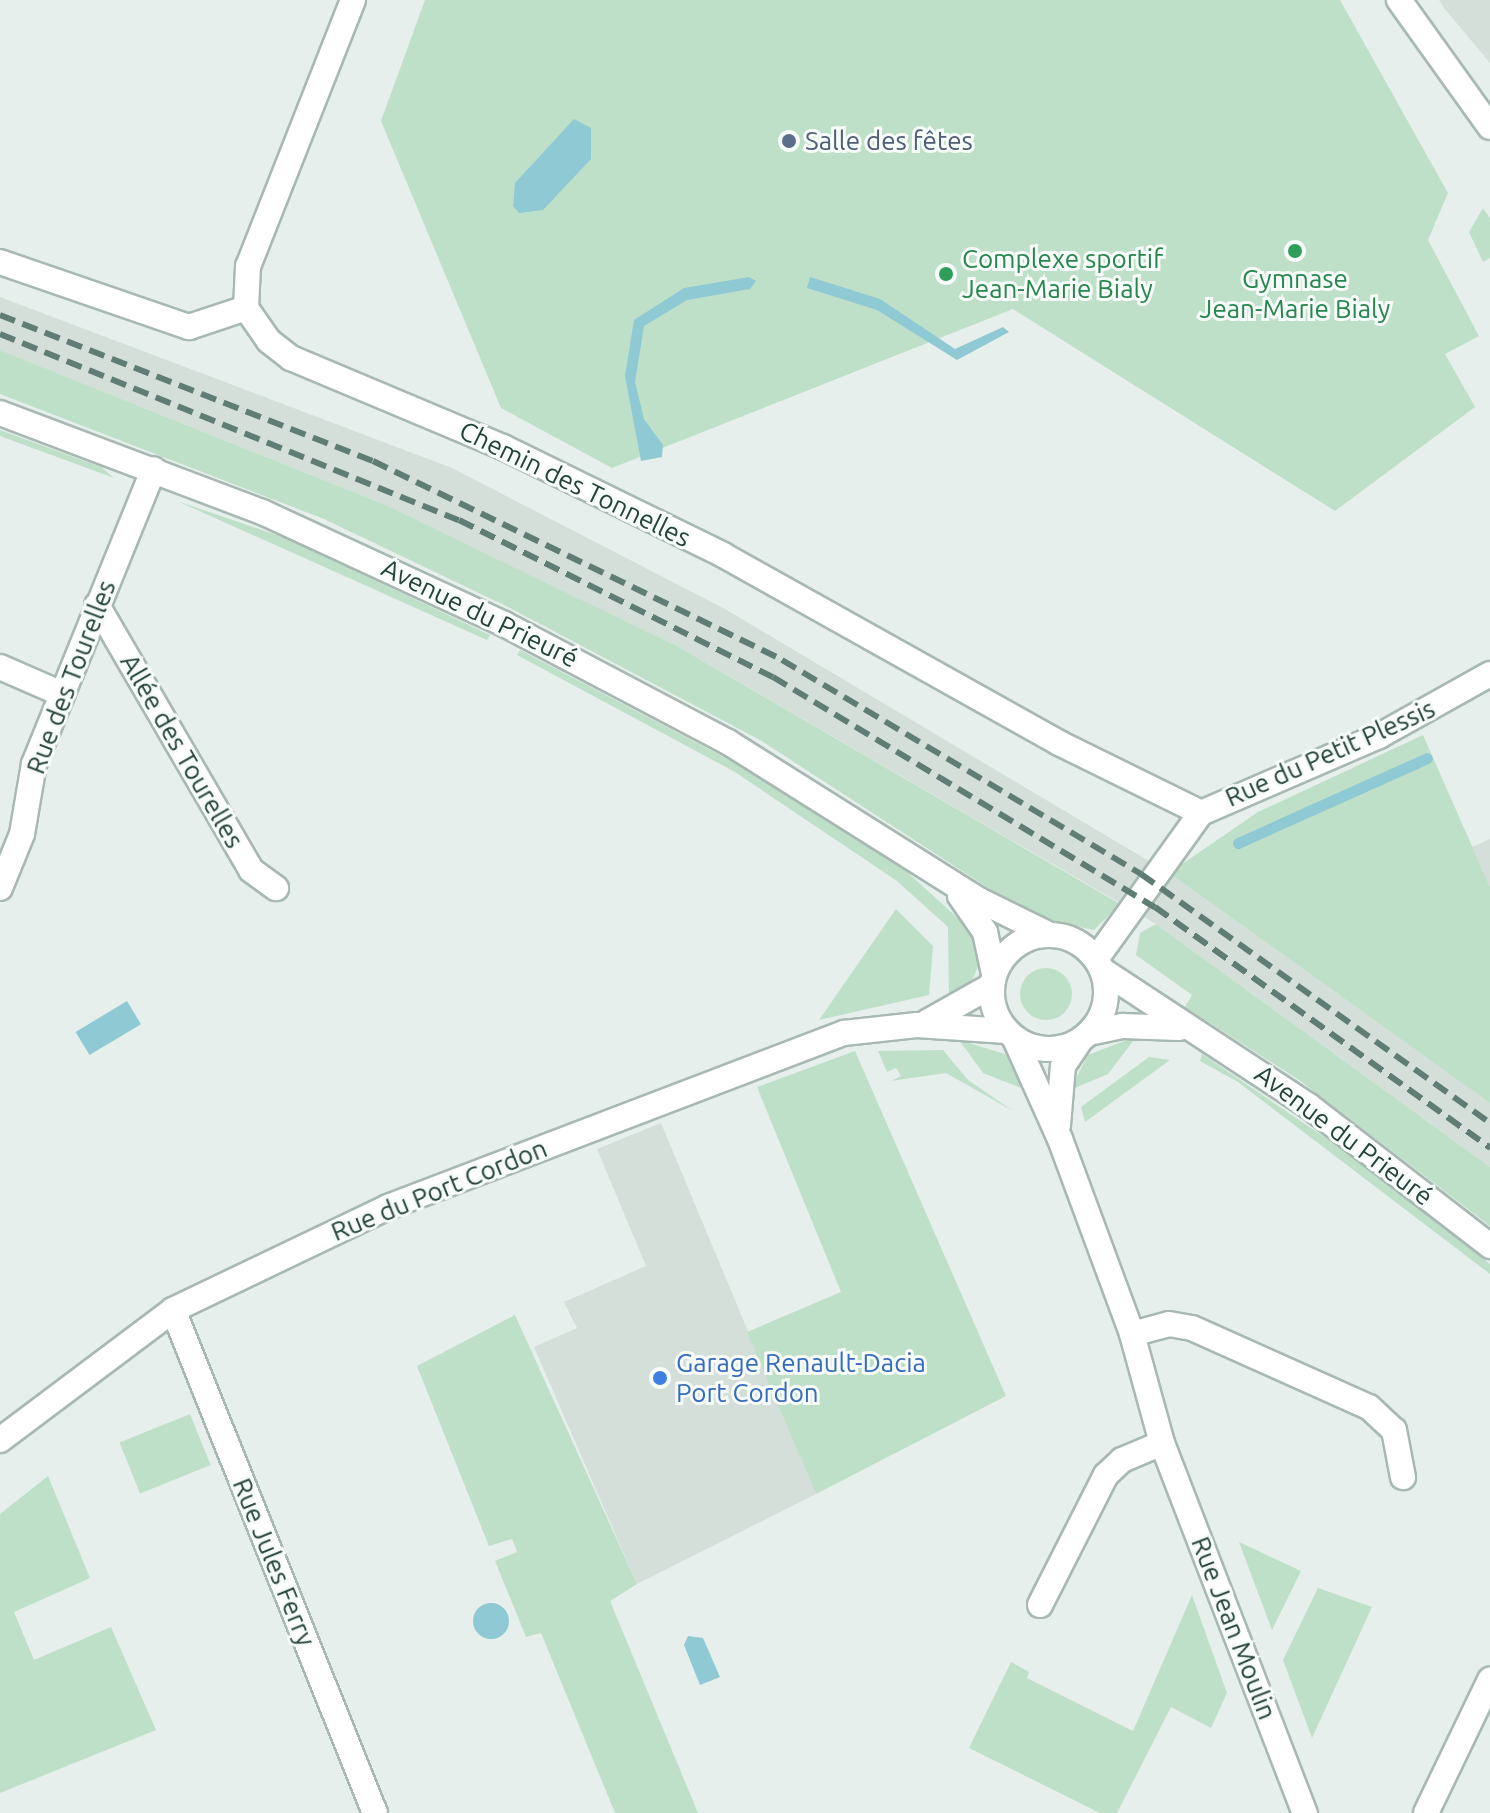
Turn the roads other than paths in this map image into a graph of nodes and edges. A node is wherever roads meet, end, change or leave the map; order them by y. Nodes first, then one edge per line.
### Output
1 (353, 0) edge
2 (1399, 0) edge
3 (1490, 127) edge
4 (0, 262) edge
5 (246, 308) junction
6 (0, 413) edge
7 (154, 469) junction
8 (97, 605) junction
9 (0, 667) edge
10 (1490, 674) edge
11 (62, 694) junction
12 (1201, 813) junction
13 (932, 870) junction
14 (0, 888) edge
15 (276, 888) dead end
16 (1048, 934) junction
17 (1099, 965) junction
18 (993, 980) junction
19 (917, 1025) junction
20 (1193, 1031) junction
21 (1010, 1035) junction
22 (1084, 1037) junction
23 (1060, 1139) junction
24 (1490, 1246) edge
25 (173, 1310) junction
26 (1132, 1334) junction
27 (0, 1440) edge
28 (1162, 1443) junction
29 (1403, 1477) dead end
30 (1040, 1605) dead end
31 (1490, 1680) edge
32 (375, 1813) edge
33 (1305, 1813) edge
34 (1426, 1813) edge

1 - 5 street
2 - 3 street
4 - 5 street
5 - 12 street, Chemin des Tonnelles
6 - 7 street, Avenue du Prieuré
7 - 8 street, Rue des Tourelles
7 - 13 street, Avenue du Prieuré
8 - 11 street, Rue des Tourelles
8 - 15 street, Allée des Tourelles
9 - 11 street
10 - 12 street, Rue du Petit Plessis
11 - 14 street, Rue des Tourelles
12 - 17 street, Rue du Petit Plessis
13 - 16 street, Avenue du Prieuré
13 - 18 street, Avenue du Prieuré
16 - 17 street
16 - 18 street
17 - 20 street, Avenue du Prieuré
17 - 22 street
18 - 19 street, Rue du Port Cordon
18 - 21 street
19 - 21 street, Rue du Port Cordon
19 - 25 street, Rue du Port Cordon
20 - 22 street, Avenue du Prieuré
20 - 24 street, Avenue du Prieuré
21 - 22 street
21 - 23 street, Rue Jean Moulin
22 - 23 street, Rue Jean Moulin
23 - 26 street, Rue Jean Moulin
25 - 27 street, Rue du Port Cordon
25 - 32 street, Rue Jules Ferry
26 - 28 street, Rue Jean Moulin
26 - 29 street
28 - 30 street
28 - 33 street, Rue Jean Moulin
31 - 34 street

